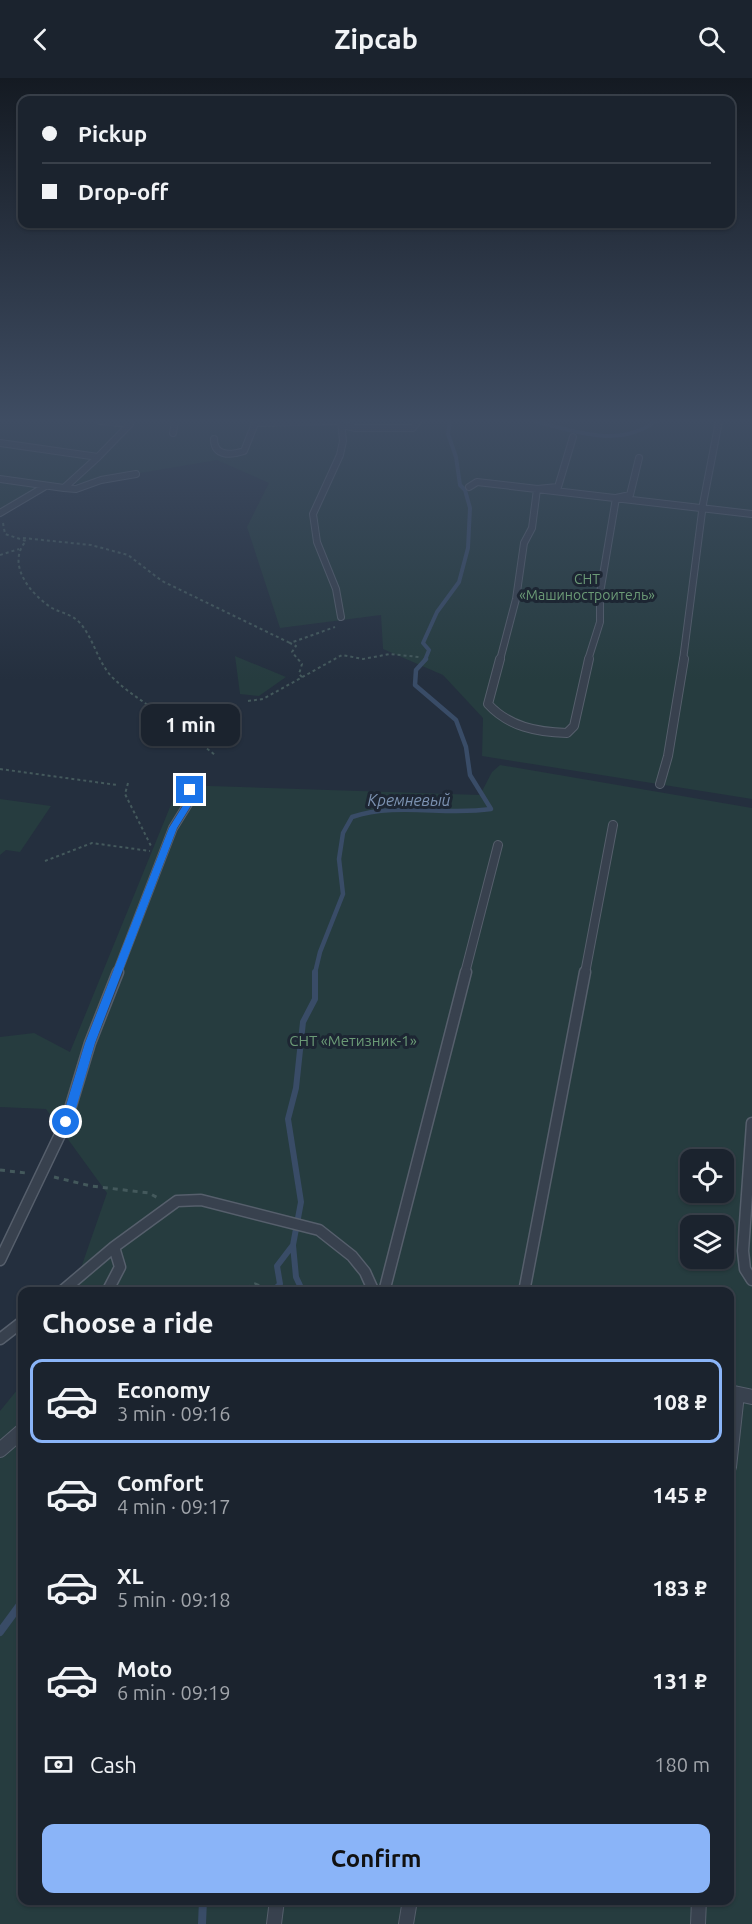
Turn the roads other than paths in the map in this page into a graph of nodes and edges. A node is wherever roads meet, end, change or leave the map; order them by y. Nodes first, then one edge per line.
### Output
1 (316, 507) edge
2 (535, 507) edge
3 (615, 507) edge
4 (703, 507) edge
5 (712, 507) edge
6 (752, 512) edge
7 (341, 617) road end
8 (660, 784) dead end
9 (190, 790) dead end
10 (613, 825) dead end
11 (498, 845) dead end
12 (752, 1123) edge
13 (114, 1247) junction
14 (0, 1260) edge
15 (752, 1280) edge
16 (67, 1287) edge
17 (110, 1287) edge
18 (372, 1287) edge
19 (385, 1287) edge
20 (525, 1287) edge
21 (18, 1325) edge
22 (0, 1339) edge
23 (734, 1393) edge
24 (752, 1397) edge
25 (18, 1434) edge
26 (0, 1450) edge
27 (276, 1905) edge
28 (409, 1905) edge
29 (699, 1905) edge
30 (274, 1924) edge
31 (406, 1924) edge
32 (698, 1924) edge

1 - 7 lane
2 - 3 lane
4 - 8 lane
5 - 6 lane
9 - 14 lane
10 - 20 lane
11 - 19 lane
12 - 15 lane
13 - 16 lane
13 - 17 lane
13 - 18 lane
21 - 22 lane
23 - 24 lane
25 - 26 lane
27 - 30 lane
28 - 31 lane
29 - 32 lane

